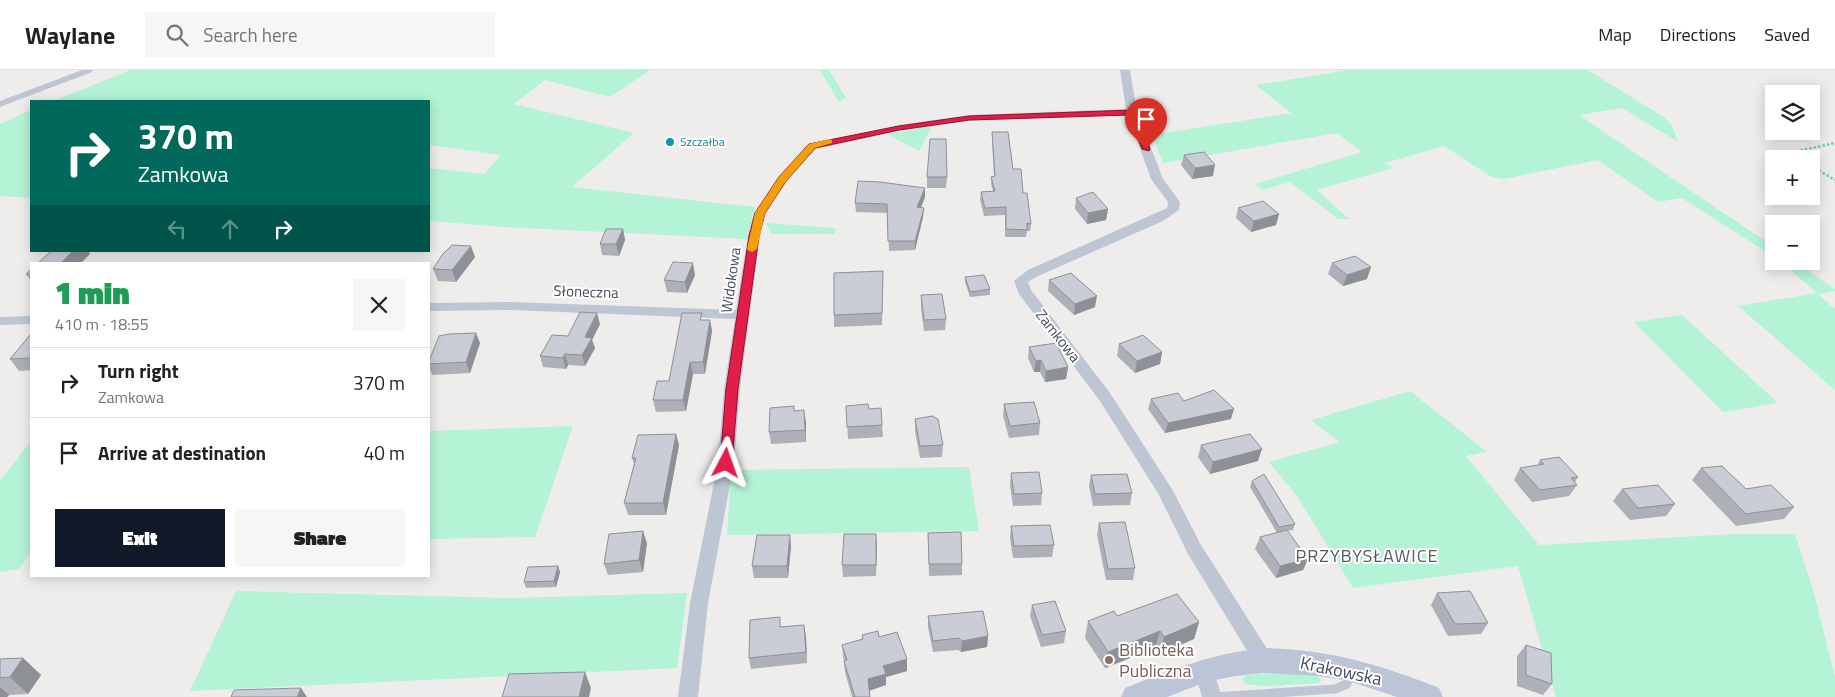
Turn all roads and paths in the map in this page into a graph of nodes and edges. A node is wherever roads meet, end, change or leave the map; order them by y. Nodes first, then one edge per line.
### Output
1 (90, 70) edge
2 (1125, 70) edge
3 (0, 104) edge
4 (1132, 112) junction
5 (1835, 143) edge
6 (1803, 150) edge
7 (1820, 171) edge
8 (1835, 180) edge
9 (430, 307) edge
10 (742, 315) junction
11 (30, 320) edge
12 (0, 321) edge
13 (1264, 660) junction
14 (1350, 669) junction
15 (1204, 670) junction
16 (688, 697) edge
17 (1134, 697) edge
18 (1212, 697) edge
19 (1430, 697) edge

1 - 3 lane
2 - 4 street, Zamkowa
4 - 10 street, Widokowa
4 - 13 street, Zamkowa
5 - 6 path
7 - 8 path
9 - 10 street, Słoneczna
10 - 16 street, Widokowa
11 - 12 street
13 - 14 main road, Krakowska
13 - 15 main road, Krakowska
14 - 18 lane
14 - 19 main road, Krakowska
15 - 17 main road, Krakowska
15 - 18 street

